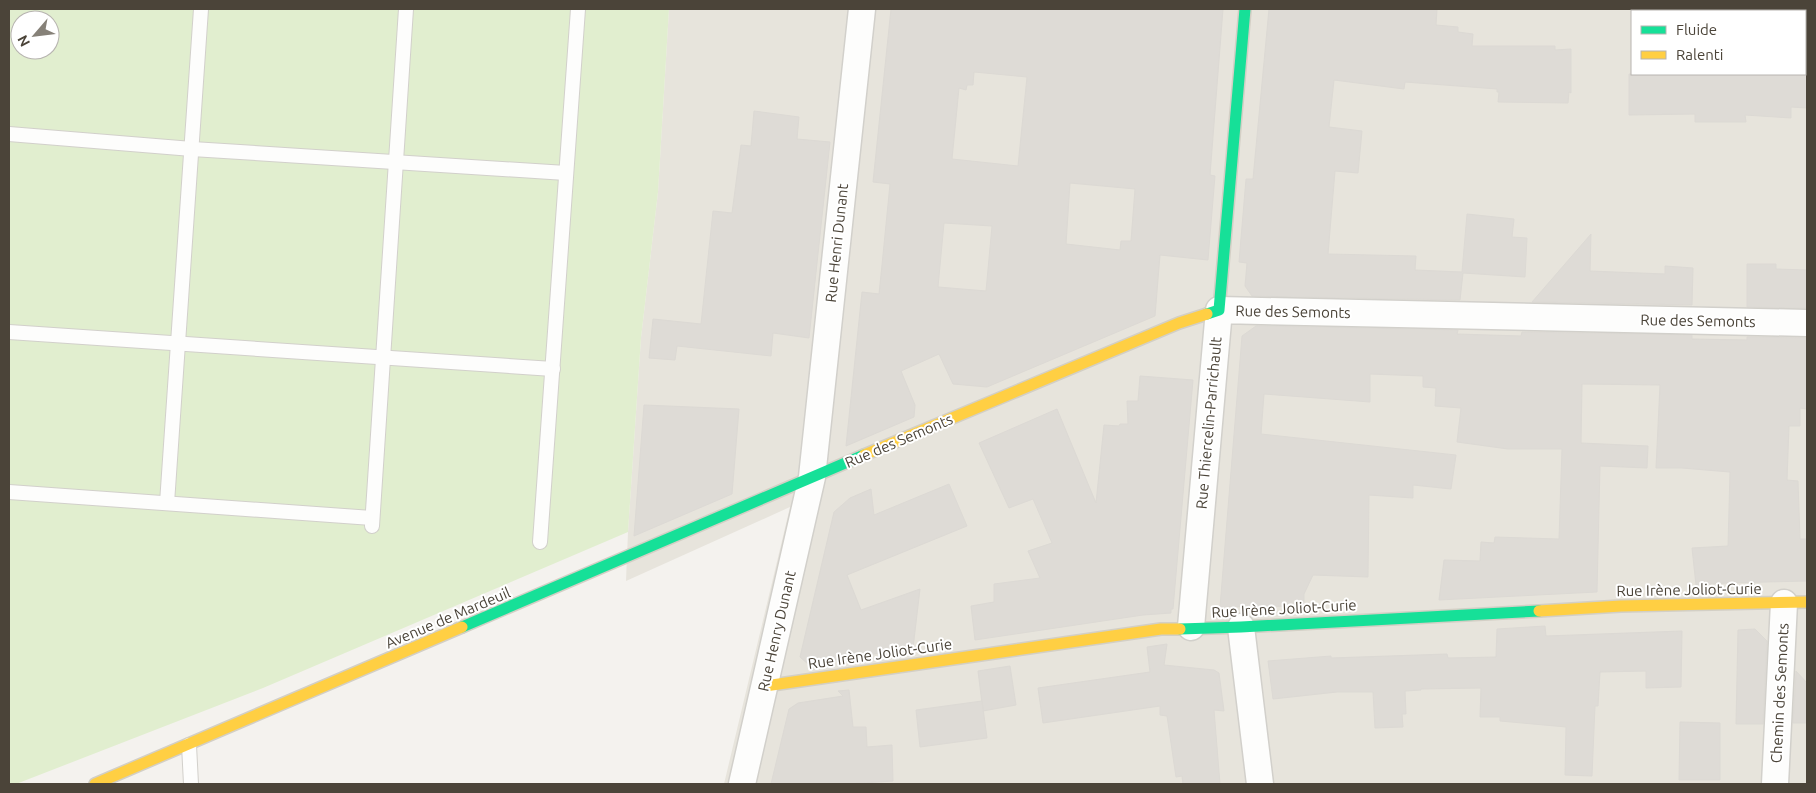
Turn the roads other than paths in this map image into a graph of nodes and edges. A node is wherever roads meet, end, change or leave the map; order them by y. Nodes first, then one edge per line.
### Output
1 (201, 9) edge
2 (406, 9) edge
3 (578, 9) edge
4 (862, 9) edge
5 (1245, 9) edge
6 (9, 134) edge
7 (192, 149) junction
8 (396, 163) junction
9 (566, 173) junction
10 (1219, 310) junction
11 (1807, 323) edge
12 (9, 332) edge
13 (178, 343) junction
14 (383, 356) junction
15 (553, 368) junction
16 (812, 477) junction
17 (9, 492) edge
18 (167, 503) junction
19 (540, 542) dead end
20 (1796, 602) edge
21 (1190, 627) junction
22 (1241, 627) junction
23 (765, 686) junction
24 (189, 744) junction
25 (95, 784) edge
26 (191, 784) edge
27 (742, 784) edge
28 (1260, 784) edge
29 (1775, 784) edge

1 - 7 lane
2 - 8 lane
3 - 9 lane
4 - 16 street, Rue Henri Dunant
5 - 10 street, Rue Thiercelin-Parrichault
6 - 7 lane
7 - 8 lane
7 - 13 lane
8 - 9 lane
8 - 14 lane
9 - 15 lane
10 - 11 street, Rue des Semonts
10 - 16 street, Rue des Semonts
10 - 21 street, Rue Thiercelin-Parrichault
12 - 13 lane
13 - 14 lane
13 - 18 lane
14 - 15 lane
14 - 18 lane
15 - 19 lane
16 - 23 street, Rue Henry Dunant
16 - 24 street, Avenue de Mardeuil
17 - 18 lane
20 - 22 street, Rue Irène Joliot-Curie
20 - 29 street, Chemin des Semonts
21 - 22 street, Rue Irène Joliot-Curie
21 - 23 street, Rue Irène Joliot-Curie
22 - 28 street
23 - 27 street, Rue Henry Dunant
24 - 25 street, Avenue de Mardeuil
24 - 26 lane

